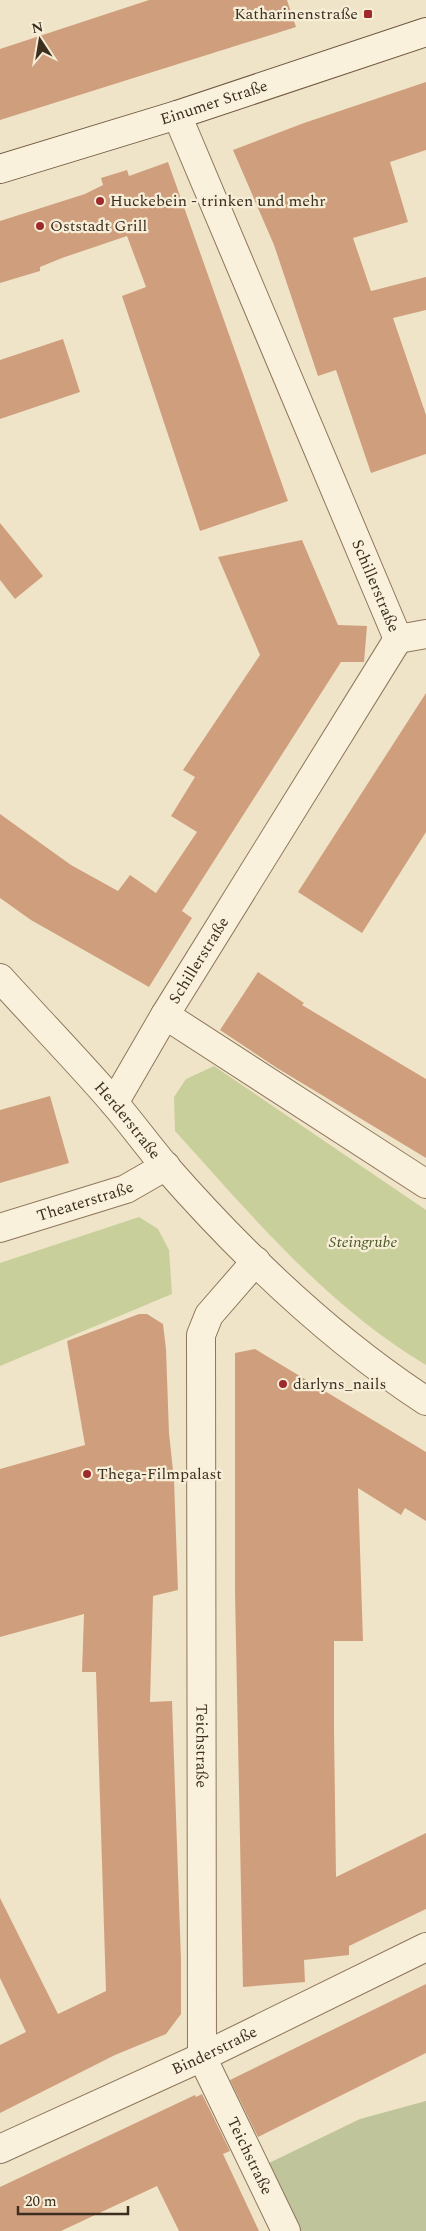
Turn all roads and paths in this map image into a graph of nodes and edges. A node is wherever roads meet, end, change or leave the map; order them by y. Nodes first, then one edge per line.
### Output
1 (426, 32) edge
2 (177, 115) junction
3 (0, 169) edge
4 (426, 634) edge
5 (398, 640) junction
6 (0, 978) edge
7 (165, 1015) junction
8 (114, 1103) junction
9 (166, 1166) junction
10 (426, 1184) edge
11 (0, 1228) edge
12 (256, 1262) junction
13 (426, 1401) edge
14 (426, 1947) edge
15 (202, 2057) junction
16 (0, 2149) edge
17 (286, 2231) edge

1 - 2 street, Einumer Straße
2 - 3 street, Einumer Straße
2 - 5 street, Schillerstraße
4 - 5 street
5 - 7 street, Schillerstraße
6 - 8 street, Herderstraße
7 - 8 street, Schillerstraße
7 - 10 street
8 - 9 street, Herderstraße
9 - 11 street, Theaterstraße
9 - 12 street, Herderstraße
12 - 13 street
12 - 15 street, Teichstraße
14 - 15 street, Binderstraße
15 - 16 street, Binderstraße
15 - 17 street, Teichstraße

